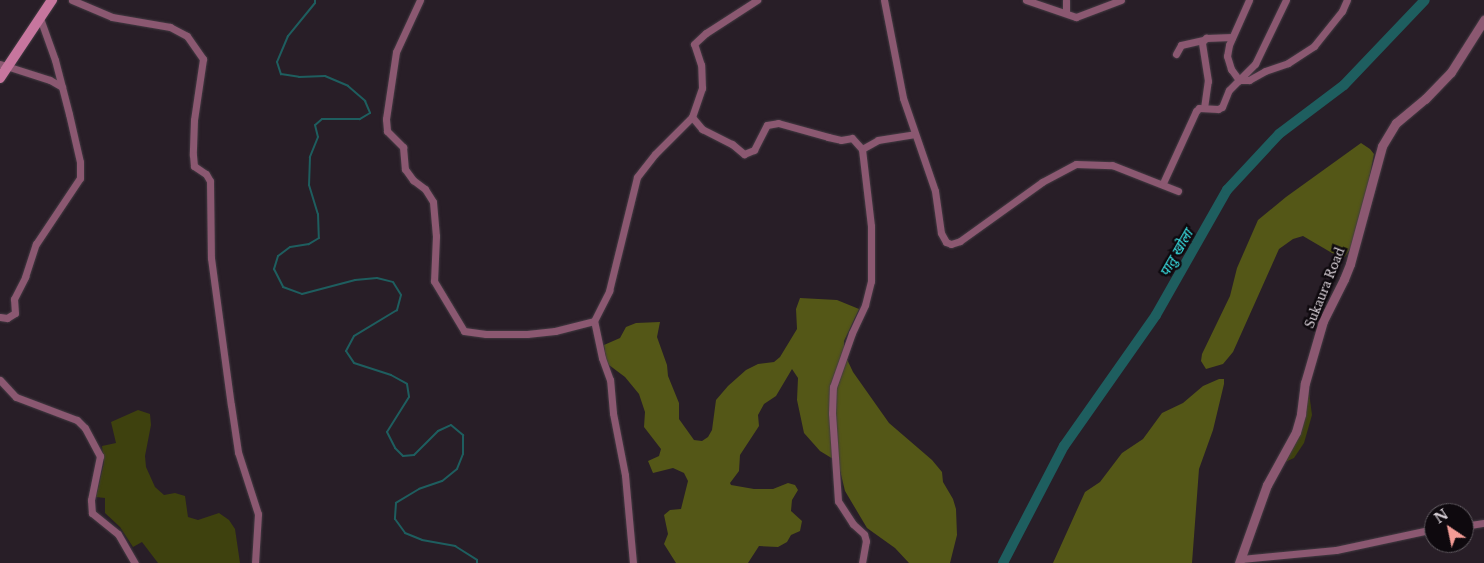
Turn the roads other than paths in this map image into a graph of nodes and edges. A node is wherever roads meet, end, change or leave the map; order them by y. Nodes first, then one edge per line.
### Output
1 (52, 0) edge
2 (72, 0) edge
3 (420, 0) edge
4 (757, 0) edge
5 (884, 0) edge
6 (1026, 0) edge
7 (1066, 0) edge
8 (1121, 0) edge
9 (1249, 0) edge
10 (1286, 0) edge
11 (1347, 0) edge
12 (1111, 2) edge
13 (1066, 13) junction
14 (40, 18) junction
15 (1484, 20) edge
16 (1232, 37) junction
17 (1204, 40) junction
18 (1176, 54) dead end
19 (4, 65) edge
20 (0, 78) edge
21 (1240, 80) junction
22 (62, 87) junction
23 (1204, 108) junction
24 (692, 117) junction
25 (915, 134) junction
26 (862, 149) junction
27 (1163, 183) junction
28 (1178, 191) dead end
29 (0, 317) edge
30 (594, 321) junction
31 (0, 380) edge
32 (1424, 532) edge
33 (1240, 561) edge
34 (135, 563) edge
35 (255, 563) edge
36 (633, 563) edge
37 (862, 563) edge

1 - 14 main road
2 - 35 street
3 - 30 street
4 - 24 street
5 - 25 street
6 - 13 street
7 - 13 street
8 - 12 street
9 - 16 street
10 - 21 street
11 - 21 street
12 - 13 street
14 - 19 main road
14 - 22 street
15 - 33 street, Sukaura Road
16 - 17 street
16 - 21 street
17 - 18 street
17 - 23 street
19 - 20 main road
19 - 22 street
21 - 23 street
22 - 29 street
23 - 27 street
24 - 26 street
24 - 30 street
25 - 26 street
25 - 27 street
26 - 37 street
27 - 28 street
30 - 36 street
31 - 34 street
32 - 33 street

